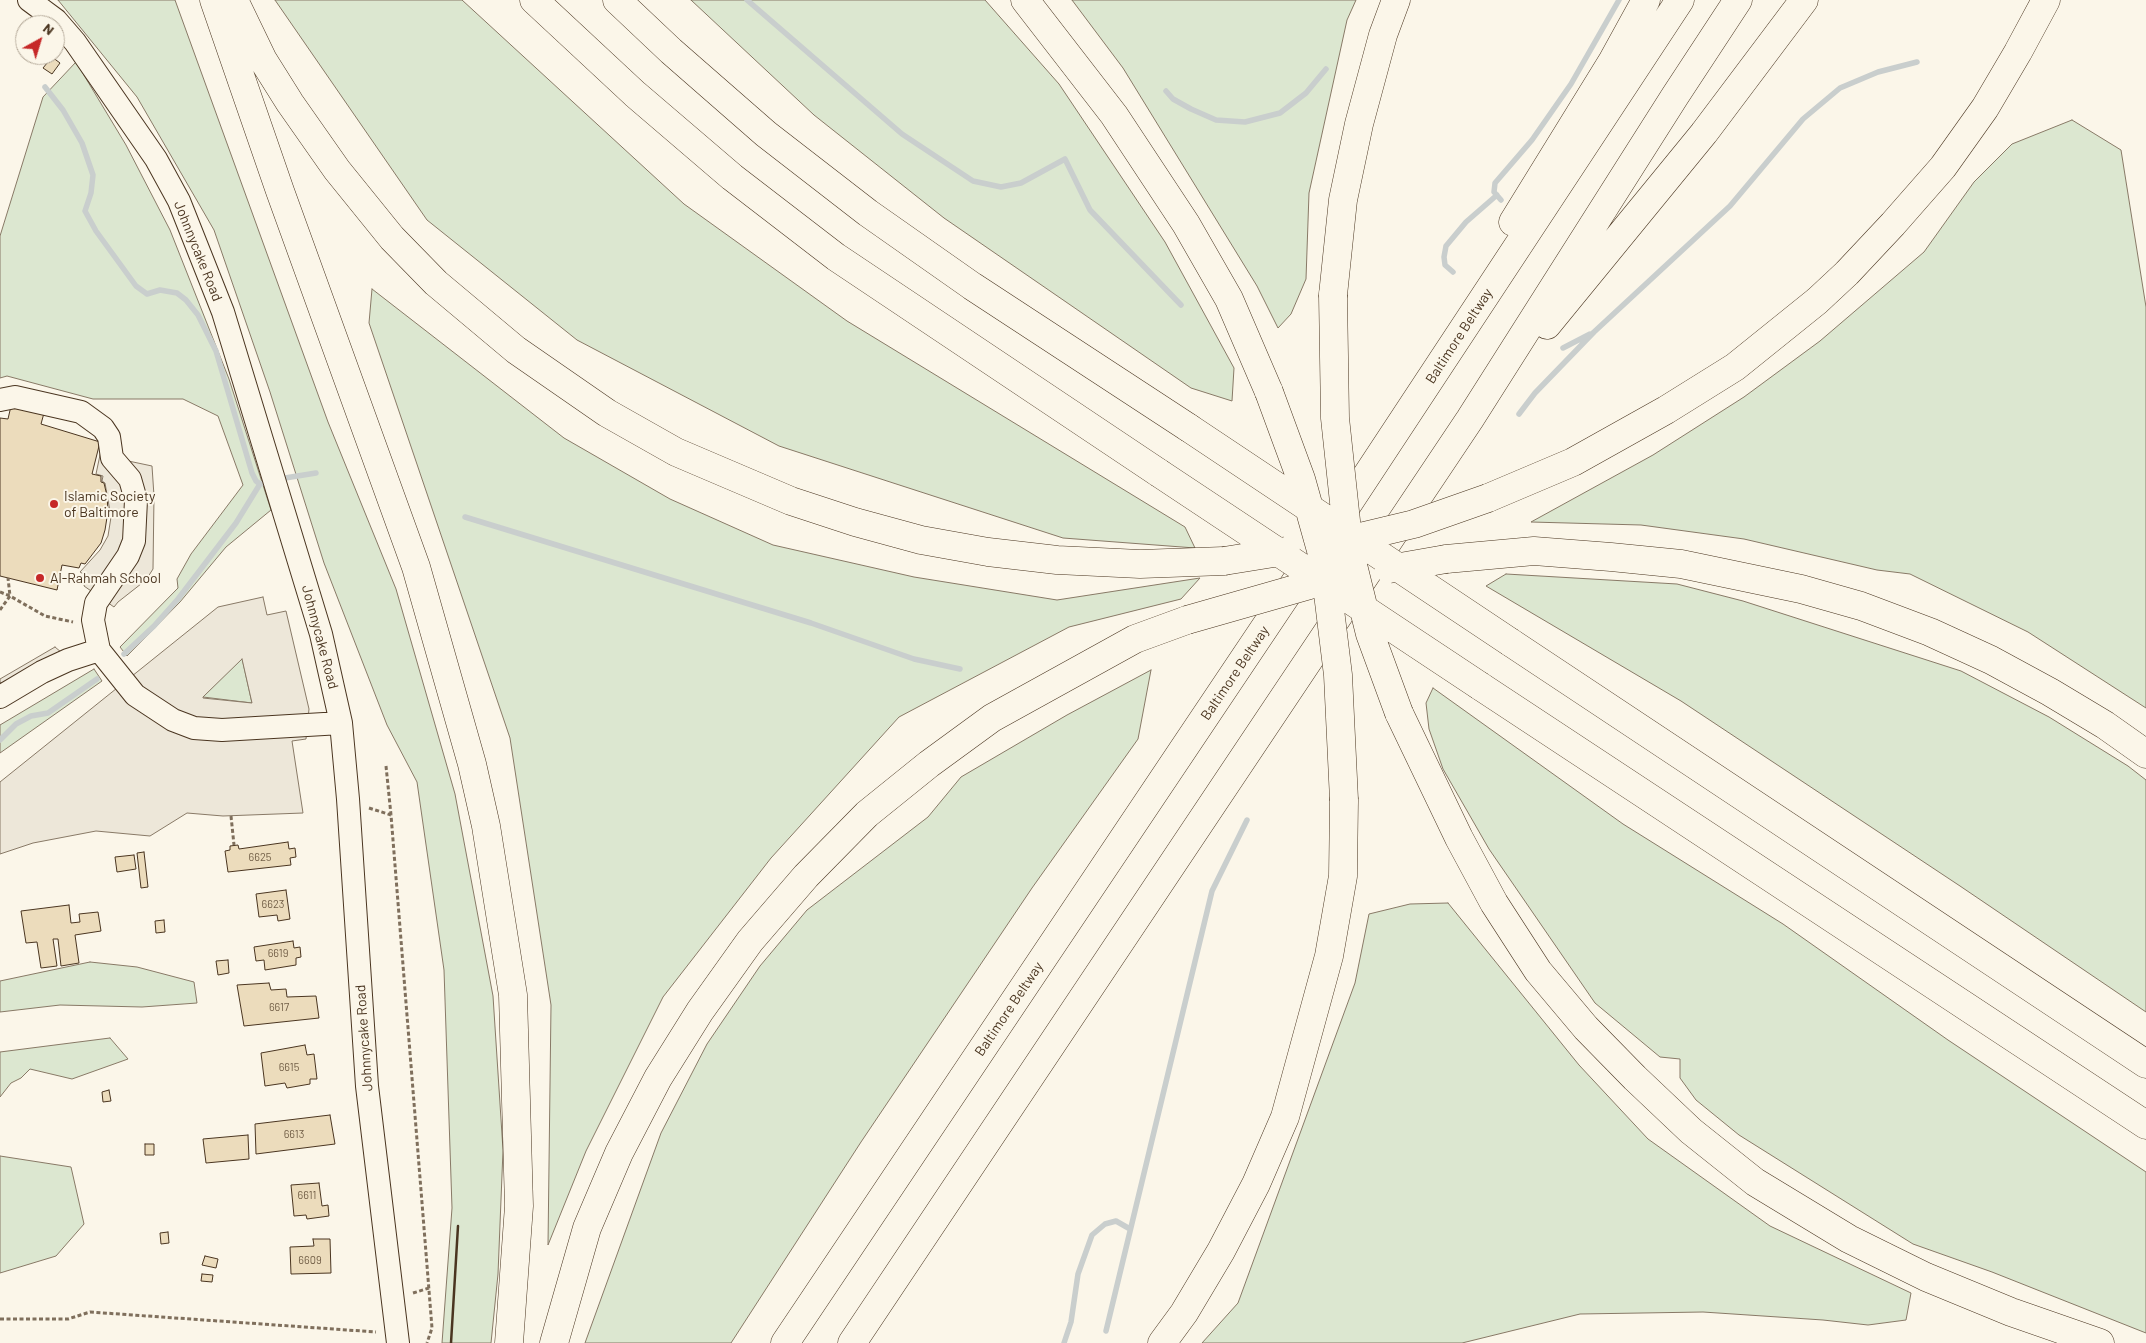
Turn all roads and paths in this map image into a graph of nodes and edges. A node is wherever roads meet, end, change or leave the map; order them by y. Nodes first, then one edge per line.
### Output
1 (29, 0) edge
2 (214, 0) edge
3 (234, 0) edge
4 (534, 0) edge
5 (617, 0) edge
6 (1025, 0) edge
7 (1396, 0) edge
8 (1646, 0) edge
9 (1680, 0) edge
10 (1738, 0) edge
11 (1804, 0) edge
12 (2046, 0) edge
13 (0, 400) edge
14 (1470, 419) junction
15 (1336, 523) junction
16 (8, 578) dead end
17 (0, 592) edge
18 (10, 596) junction
19 (0, 610) edge
20 (93, 620) junction
21 (99, 650) junction
22 (0, 697) edge
23 (341, 723) junction
24 (2146, 754) edge
25 (386, 766) dead end
26 (348, 808) junction
27 (391, 815) junction
28 (231, 816) dead end
29 (234, 845) dead end
30 (2146, 1064) edge
31 (2146, 1125) edge
32 (0, 1319) edge
33 (397, 1338) edge
34 (427, 1343) edge
35 (509, 1343) edge
36 (554, 1343) edge
37 (785, 1343) edge
38 (852, 1343) edge
39 (1162, 1343) edge
40 (2100, 1343) edge

1 - 23 street, Johnnycake Road
2 - 35 highway
3 - 12 highway, bridge
4 - 31 highway, bridge
5 - 30 highway, bridge
6 - 39 highway, bridge
7 - 40 highway, bridge
8 - 15 highway
9 - 15 highway, Baltimore Beltway
10 - 14 highway
11 - 14 highway
13 - 20 street
14 - 38 highway
15 - 37 highway, Baltimore Beltway
16 - 18 path
17 - 18 path
18 - 19 path
18 - 20 path
20 - 21 street
21 - 22 street
21 - 23 street
23 - 26 street, Johnnycake Road
24 - 36 highway, bridge
25 - 27 path
26 - 27 path
26 - 33 street, Johnnycake Road
27 - 34 path
28 - 29 path
32 - 33 path

